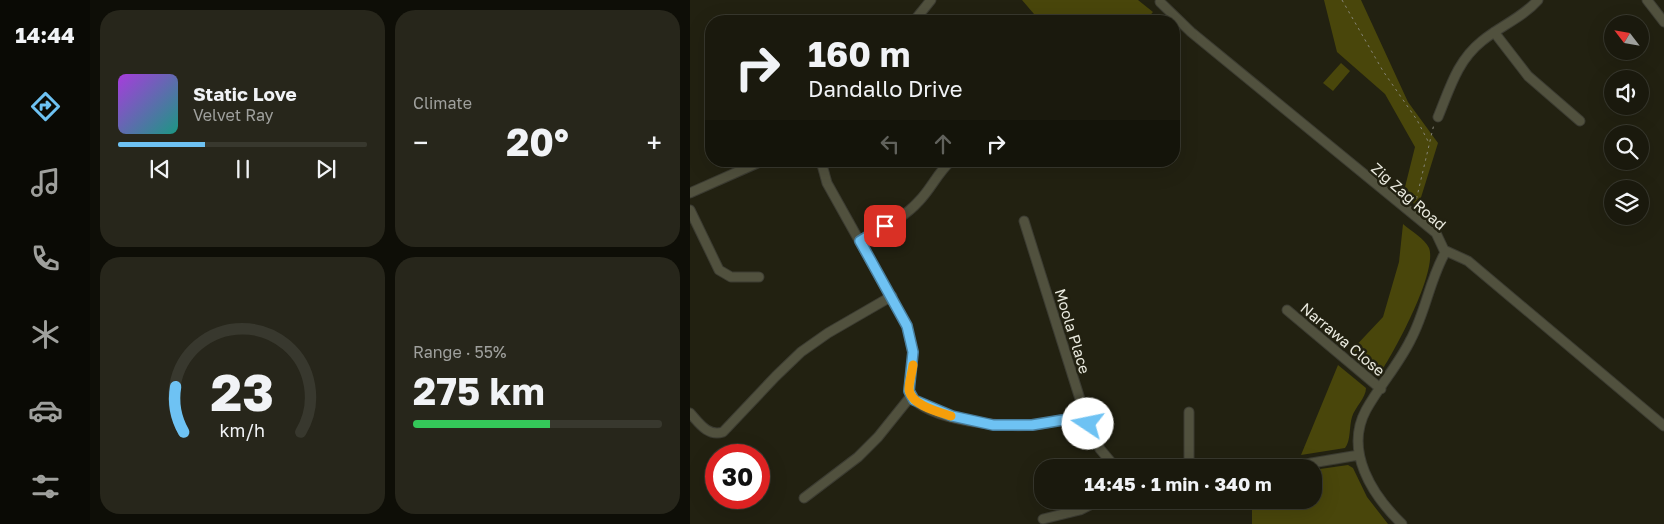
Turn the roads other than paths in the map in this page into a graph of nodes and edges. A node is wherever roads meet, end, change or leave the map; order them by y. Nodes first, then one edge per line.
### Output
1 (931, 0) edge
2 (1538, 0) edge
3 (1647, 0) edge
4 (1160, 2) dead end
5 (919, 15) edge
6 (1173, 15) edge
7 (1180, 22) edge
8 (1664, 22) edge
9 (1494, 32) junction
10 (1438, 117) road end
11 (1580, 121) dead end
12 (748, 167) edge
13 (821, 167) edge
14 (945, 167) edge
15 (690, 193) edge
16 (690, 210) edge
17 (1024, 221) dead end
18 (860, 241) junction
19 (1446, 251) junction
20 (759, 276) dead end
21 (892, 296) junction
22 (1287, 310) dead end
23 (1381, 389) junction
24 (910, 396) junction
25 (1189, 412) dead end
26 (690, 413) edge
27 (1079, 418) junction
28 (1664, 426) edge
29 (1359, 455) junction
30 (1108, 459) edge
31 (1189, 459) edge
32 (1322, 461) edge
33 (804, 498) dead end
34 (1080, 509) edge
35 (1043, 519) dead end
36 (1402, 524) edge

1 - 5 street
2 - 9 street
3 - 8 street
4 - 6 street, Zig Zag Road
7 - 19 street, Zig Zag Road
9 - 10 street
9 - 11 street
12 - 15 street
13 - 18 street
14 - 18 street
16 - 20 street
17 - 27 street, Moola Place
18 - 21 street
19 - 23 street
19 - 28 street, Zig Zag Road
21 - 24 street
21 - 26 street
22 - 23 street, Narrawa Close
23 - 29 street
24 - 27 street
24 - 33 street
25 - 31 street
27 - 30 street
29 - 32 street
29 - 36 street
34 - 35 street

